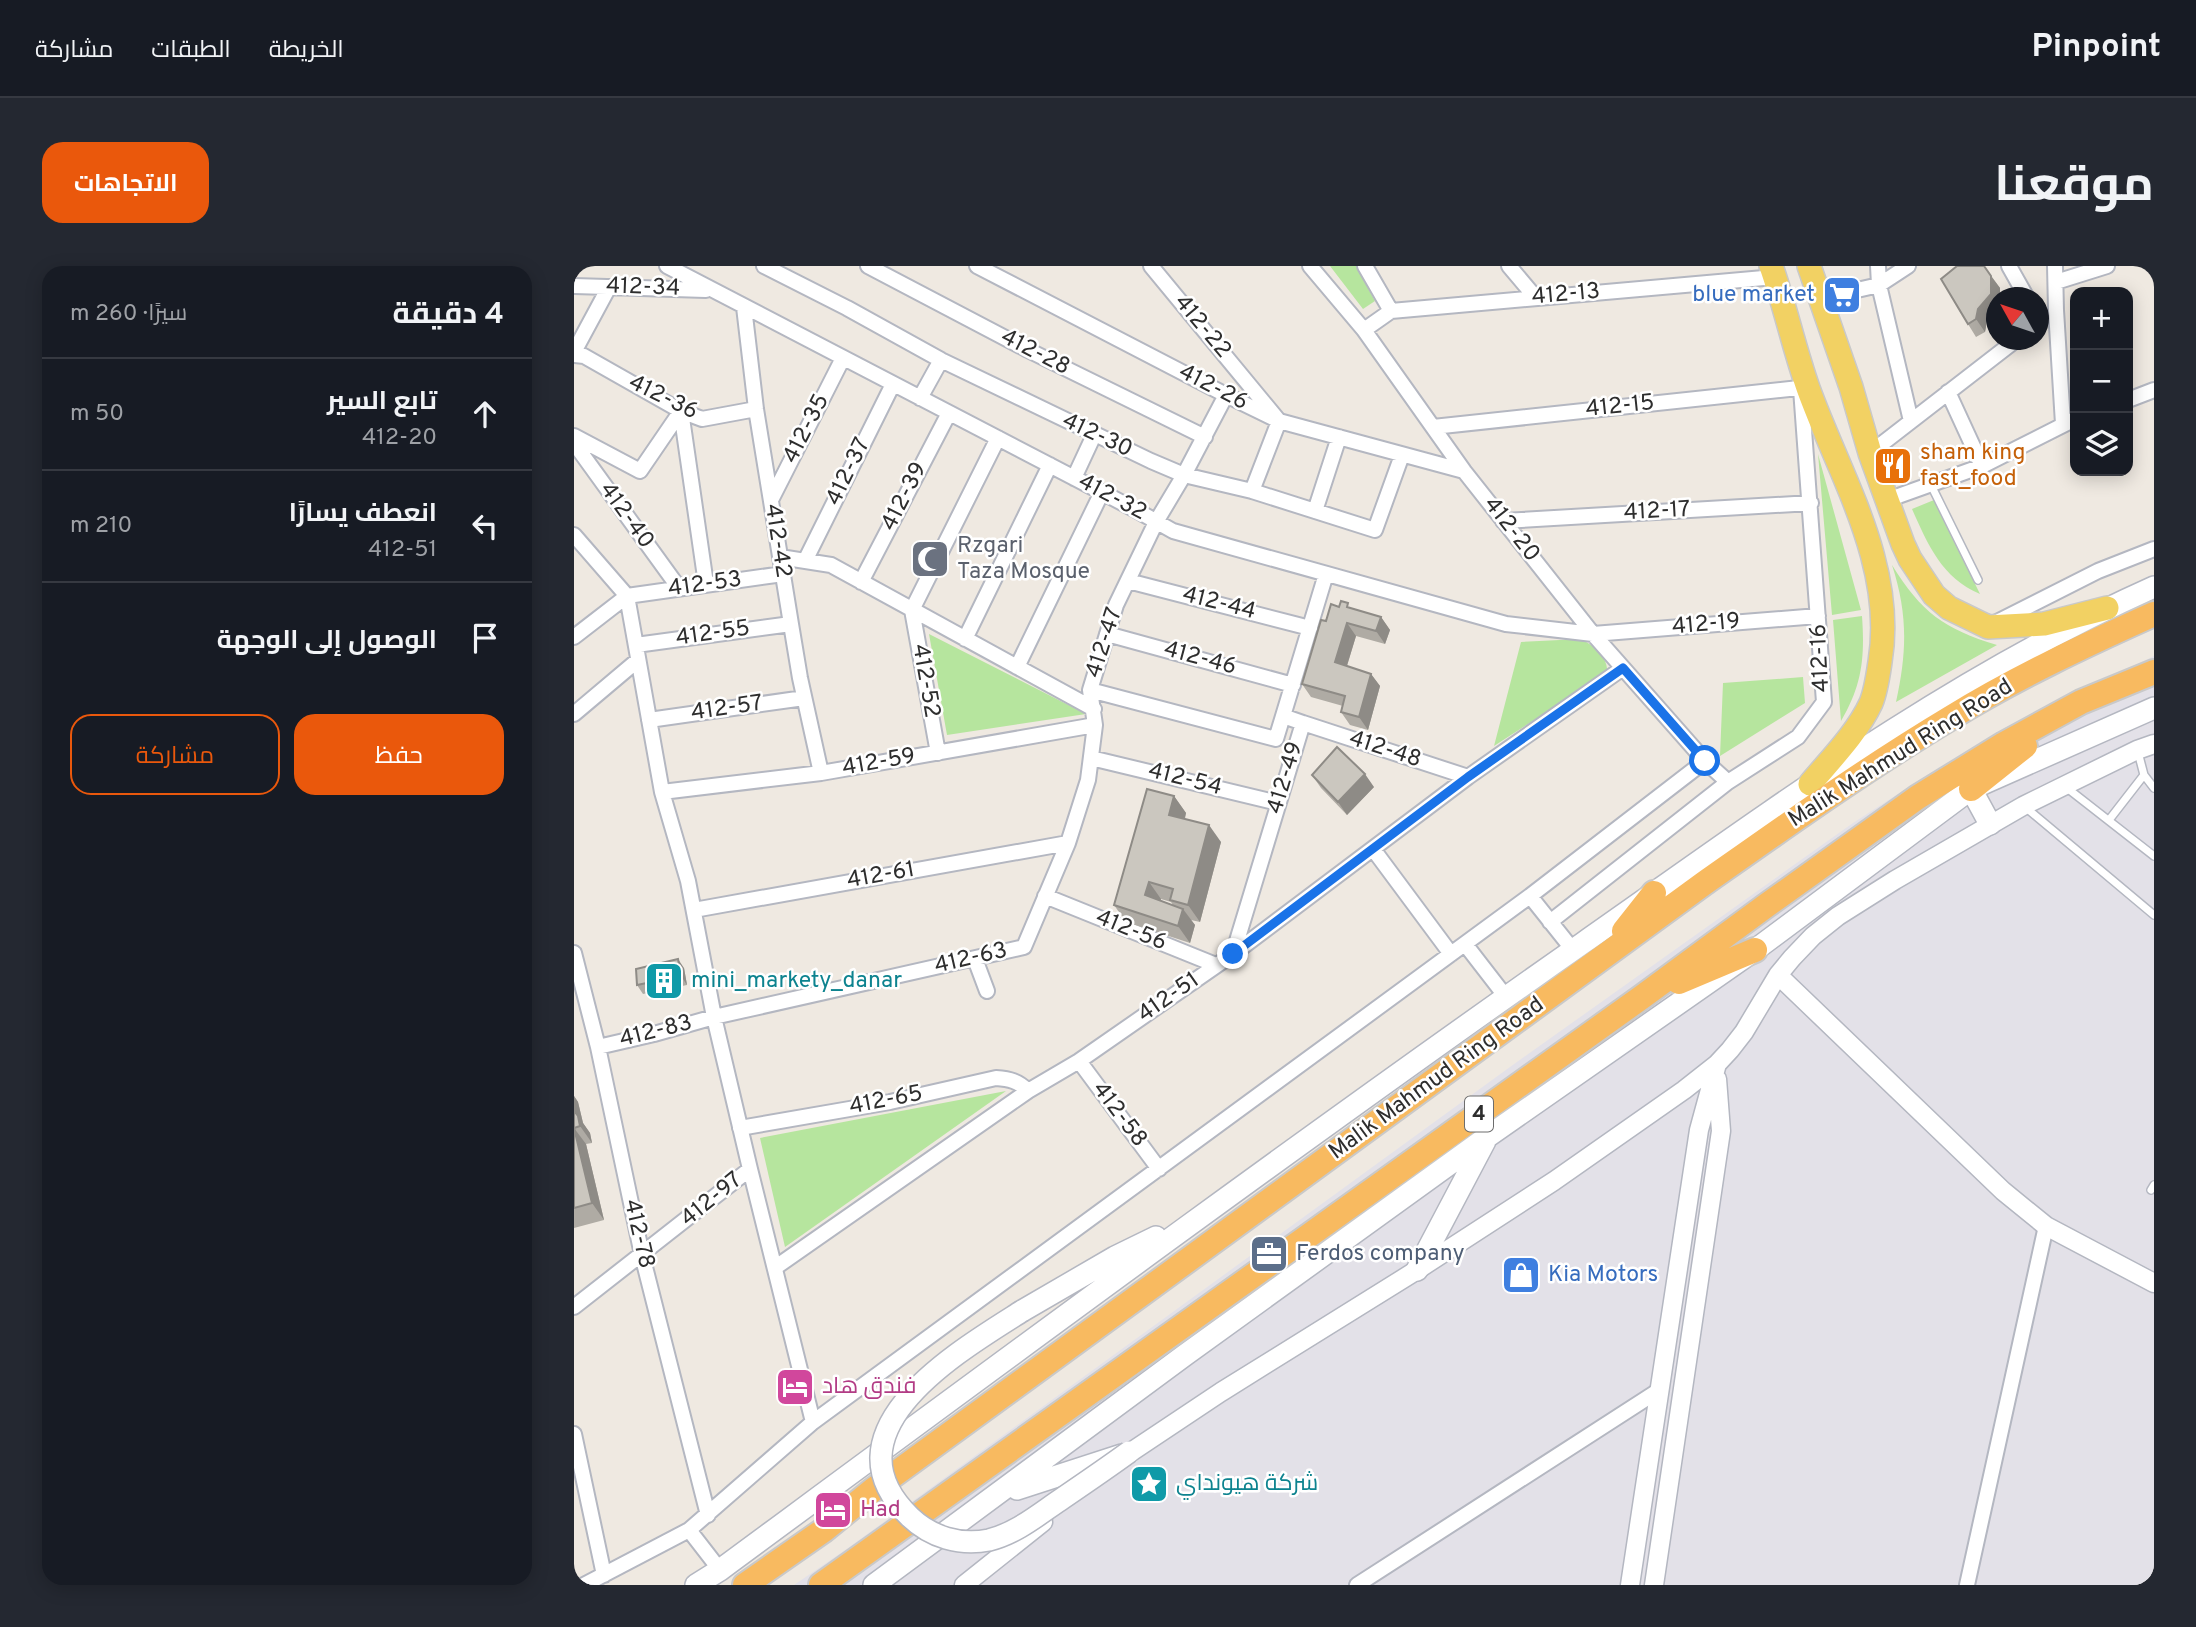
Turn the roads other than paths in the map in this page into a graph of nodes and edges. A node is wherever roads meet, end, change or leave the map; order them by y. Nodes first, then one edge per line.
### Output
1 (667, 266) edge
2 (764, 266) edge
3 (976, 266) edge
4 (1006, 266) edge
5 (1151, 266) edge
6 (1310, 266) edge
7 (1365, 266) edge
8 (1509, 266) edge
9 (1810, 266) edge
10 (1878, 266) edge
11 (1908, 266) edge
12 (2010, 266) edge
13 (2055, 266) edge
14 (2107, 266) edge
15 (872, 267) edge
16 (780, 270) edge
17 (1773, 271) edge
18 (2056, 282) junction
19 (1009, 284) junction
20 (1879, 285) junction
21 (574, 286) edge
22 (609, 287) junction
23 (2021, 287) edge
24 (711, 290) junction
25 (1536, 298) junction
26 (1822, 298) junction
27 (744, 307) junction
28 (1391, 311) junction
29 (1364, 330) junction
30 (2002, 350) edge
31 (574, 354) edge
32 (844, 358) junction
33 (941, 360) junction
34 (893, 384) junction
35 (1805, 388) junction
36 (2154, 390) edge
37 (1948, 392) junction
38 (1226, 395) junction
39 (920, 398) junction
40 (2133, 398) edge
41 (756, 409) junction
42 (681, 411) junction
43 (949, 413) junction
44 (1279, 421) junction
45 (1911, 421) junction
46 (2069, 421) edge
47 (1433, 427) junction
48 (1094, 435) junction
49 (574, 436) edge
50 (1205, 437) junction
51 (1339, 437) junction
52 (998, 438) junction
53 (574, 443) edge
54 (1870, 453) junction
55 (1402, 455) junction
56 (1050, 465) junction
57 (1982, 466) junction
58 (1464, 471) junction
59 (1184, 475) junction
60 (1074, 478) junction
61 (1931, 484) junction
62 (1252, 491) junction
63 (1102, 492) junction
64 (771, 500) junction
65 (1887, 500) junction
66 (1811, 503) junction
67 (1857, 509) junction
68 (1315, 511) junction
69 (1503, 521) junction
70 (1156, 522) junction
71 (575, 539) edge
72 (2154, 549) edge
73 (780, 557) junction
74 (805, 561) junction
75 (783, 573) junction
76 (1326, 574) junction
77 (1128, 580) junction
78 (1978, 580) dead end
79 (861, 582) junction
80 (706, 584) junction
81 (2154, 587) edge
82 (679, 588) junction
83 (627, 596) junction
84 (2107, 608) junction
85 (912, 610) junction
86 (2154, 614) edge
87 (1818, 616) junction
88 (791, 624) junction
89 (1988, 627) junction
90 (1310, 628) junction
91 (1107, 634) junction
92 (1593, 634) junction
93 (574, 637) edge
94 (965, 639) junction
95 (636, 645) junction
96 (638, 660) junction
97 (1017, 667) junction
98 (1623, 668) junction
99 (2154, 672) edge
100 (1293, 685) junction
101 (1090, 690) junction
102 (804, 698) junction
103 (2081, 702) junction
104 (2154, 708) edge
105 (1094, 709) junction
106 (574, 715) edge
107 (1283, 716) junction
108 (649, 720) junction
109 (1303, 723) junction
110 (1095, 725) junction
111 (1276, 739) junction
112 (1296, 745) junction
113 (2146, 747) edge
114 (939, 753) junction
115 (1091, 758) junction
116 (1705, 761) junction
117 (821, 773) junction
118 (2144, 775) junction
119 (1468, 777) junction
120 (1728, 782) junction
121 (1810, 784) junction
122 (2064, 785) junction
123 (1971, 789) junction
124 (2154, 789) edge
125 (662, 792) junction
126 (1279, 803) junction
127 (2023, 806) junction
128 (2109, 820) junction
129 (1990, 824) junction
130 (1068, 843) junction
131 (1373, 849) junction
132 (2154, 856) edge
133 (1654, 893) junction
134 (1045, 896) junction
135 (1530, 896) junction
136 (694, 910) junction
137 (2154, 915) edge
138 (1550, 922) junction
139 (1465, 944) junction
140 (1024, 947) joint
141 (1573, 950) junction
142 (1755, 950) junction
143 (574, 953) edge
144 (1233, 954) junction
145 (1451, 954) junction
146 (975, 959) junction
147 (1601, 959) junction
148 (1216, 965) junction
149 (576, 969) edge
150 (1778, 975) junction
151 (987, 991) dead end
152 (1506, 997) junction
153 (1643, 997) junction
154 (714, 1017) junction
155 (598, 1047) junction
156 (1079, 1061) junction
157 (1717, 1064) junction
158 (1028, 1091) junction
159 (740, 1128) junction
160 (1699, 1130) junction
161 (1721, 1131) junction
162 (1487, 1137) junction
163 (750, 1169) junction
164 (1158, 1169) junction
165 (1206, 1213) junction
166 (2046, 1226) junction
167 (642, 1255) junction
168 (776, 1267) junction
169 (1417, 1270) junction
170 (2154, 1283) edge
171 (574, 1307) edge
172 (1661, 1389) junction
173 (813, 1422) junction
174 (575, 1440) edge
175 (1129, 1452) junction
176 (998, 1495) junction
177 (708, 1514) junction
178 (689, 1530) junction
179 (720, 1570) junction
180 (902, 1574) edge
181 (604, 1575) junction
182 (967, 1584) edge
183 (584, 1585) edge
184 (696, 1585) edge
185 (745, 1585) edge
186 (821, 1585) edge
187 (874, 1585) edge
188 (1357, 1585) edge
189 (1630, 1585) edge
190 (1654, 1585) edge
191 (1967, 1585) edge

1 - 24 street, 412-32
2 - 16 street, 412-30
3 - 19 street, 412-26
4 - 19 street
5 - 44 street, 412-22
6 - 29 street, 412-20
7 - 28 street
8 - 25 street
9 - 26 main road
10 - 20 street
11 - 20 street
12 - 23 street
13 - 18 street
14 - 18 street
15 - 50 street, 412-28
16 - 33 street, 412-30
17 - 25 street, 412-13
17 - 35 main road
18 - 46 street
19 - 38 street, 412-26
20 - 26 street
20 - 45 street
21 - 22 street, 412-34
22 - 24 street, 412-34
22 - 31 street
24 - 27 street, 412-32
25 - 28 street, 412-13
26 - 54 main road
27 - 32 street, 412-32
27 - 41 street, 412-42
28 - 29 street
29 - 47 street, 412-20
30 - 37 street
31 - 42 street, 412-36
32 - 34 street, 412-32
32 - 64 street, 412-35
33 - 39 street
33 - 48 street, 412-30
34 - 39 street, 412-32
34 - 74 street, 412-37
35 - 47 street, 412-15
35 - 66 street, 412-16
35 - 67 main road
36 - 40 street
37 - 45 street
37 - 57 street
38 - 44 street, 412-26
38 - 50 street, 412-47
39 - 43 street, 412-32
41 - 42 street, 412-36
41 - 64 street, 412-42
42 - 49 street
42 - 80 street
43 - 52 street, 412-32
43 - 79 street, 412-39
44 - 51 street, 412-26
44 - 62 street
45 - 54 street
46 - 57 street
47 - 58 street, 412-20
48 - 59 street, 412-30
48 - 60 street
50 - 59 street, 412-47
51 - 55 street, 412-26
51 - 68 street
52 - 56 street, 412-32
52 - 85 street
53 - 82 street, 412-40
54 - 65 main road
55 - 58 street, 412-26
55 - 68 street, 412-30
56 - 60 street, 412-32
56 - 94 street
57 - 61 street
58 - 69 street, 412-20
59 - 62 street, 412-30
59 - 70 street, 412-47
60 - 63 street, 412-32
61 - 65 street
61 - 78 lane
62 - 68 street, 412-30
63 - 70 street, 412-32
63 - 97 street
64 - 73 street, 412-42
65 - 67 main road
65 - 89 main road
66 - 69 street, 412-17
66 - 87 street, 412-16
67 - 121 main road
69 - 92 street, 412-20
70 - 76 street, 412-32
70 - 77 street, 412-47
71 - 83 street
72 - 89 street
73 - 74 street
73 - 75 street, 412-42
74 - 79 street
75 - 80 street, 412-53
75 - 88 street, 412-42
76 - 90 street, 412-49
76 - 92 street, 412-32
77 - 90 street, 412-44
77 - 91 street, 412-47
79 - 85 street
80 - 82 street, 412-53
81 - 84 main road
82 - 83 street, 412-53
83 - 93 street
83 - 95 street
84 - 89 main road
84 - 121 main road
85 - 94 street
85 - 114 street, 412-52
86 - 147 highway, Malik Mahmud Ring Road / 4
87 - 92 street, 412-19
87 - 120 street, 412-16
88 - 95 street, 412-55
88 - 102 street, 412-42
90 - 100 street, 412-49
91 - 100 street, 412-46
91 - 101 street, 412-47
92 - 98 street, 412-20
94 - 97 street
95 - 96 street
96 - 106 street
96 - 108 street
97 - 105 street
98 - 116 street, 412-20
98 - 119 street, 412-51
99 - 103 highway, Malik Mahmud Ring Road / 4
100 - 107 street, 412-49
101 - 105 street, 412-47
101 - 111 street
102 - 108 street, 412-57
102 - 117 street, 412-42
103 - 123 highway
103 - 153 highway, Malik Mahmud Ring Road / 4
104 - 123 main road
105 - 110 street, 412-47
107 - 109 street, 412-49
107 - 111 street
108 - 125 street
109 - 112 street, 412-49
109 - 119 street, 412-48
110 - 114 street, 412-59
110 - 115 street, 412-47
111 - 112 street
112 - 126 street, 412-49
113 - 118 lane
113 - 122 street
114 - 117 street, 412-59
115 - 126 street, 412-54
115 - 130 street, 412-47
116 - 120 street, 412-20
116 - 135 street
117 - 125 street, 412-59
118 - 124 lane
118 - 128 lane
119 - 131 street, 412-51
120 - 138 street, 412-16
121 - 133 main road
122 - 127 street
122 - 128 lane
123 - 129 main road
123 - 142 main road
125 - 136 street
126 - 144 street, 412-49
127 - 129 street
127 - 137 lane
128 - 132 lane
129 - 150 street
130 - 134 street, 412-47
130 - 136 street, 412-61
131 - 144 street, 412-51
131 - 145 street
133 - 141 main road
133 - 147 highway
134 - 140 street, 412-47
134 - 148 street, 412-56
135 - 138 street
135 - 139 street
136 - 154 street
138 - 141 street
139 - 145 street
139 - 152 street
140 - 146 street, 412-63
141 - 152 main road
142 - 153 highway
142 - 162 main road
143 - 149 street, 412-78
144 - 148 street, 412-51
145 - 164 street
146 - 151 street
146 - 154 street, 412-63
147 - 185 highway, Malik Mahmud Ring Road / 4
148 - 156 street, 412-51
149 - 155 street, 412-78
150 - 157 street
150 - 166 street
152 - 165 main road
153 - 186 highway, Malik Mahmud Ring Road / 4
154 - 155 street, 412-83
154 - 159 street
155 - 167 street, 412-78
156 - 158 street, 412-51
156 - 164 street, 412-58
157 - 160 street
157 - 161 street
157 - 169 street
158 - 159 street, 412-65
158 - 168 street, 412-51
159 - 163 street
160 - 161 street
160 - 172 street
161 - 190 street
162 - 169 main road
162 - 176 main road
163 - 167 street, 412-97
163 - 168 street
164 - 173 street
165 - 175 main road, bridge
165 - 179 main road
166 - 170 street
166 - 191 street
167 - 171 street, 412-97
167 - 177 street, 412-78
168 - 173 street
169 - 175 street
172 - 188 street
172 - 189 street
173 - 177 street
174 - 181 street
175 - 176 main road
175 - 182 street
176 - 180 main road
177 - 178 street
178 - 179 street
178 - 181 street
179 - 184 main road
180 - 187 main road
181 - 183 street

